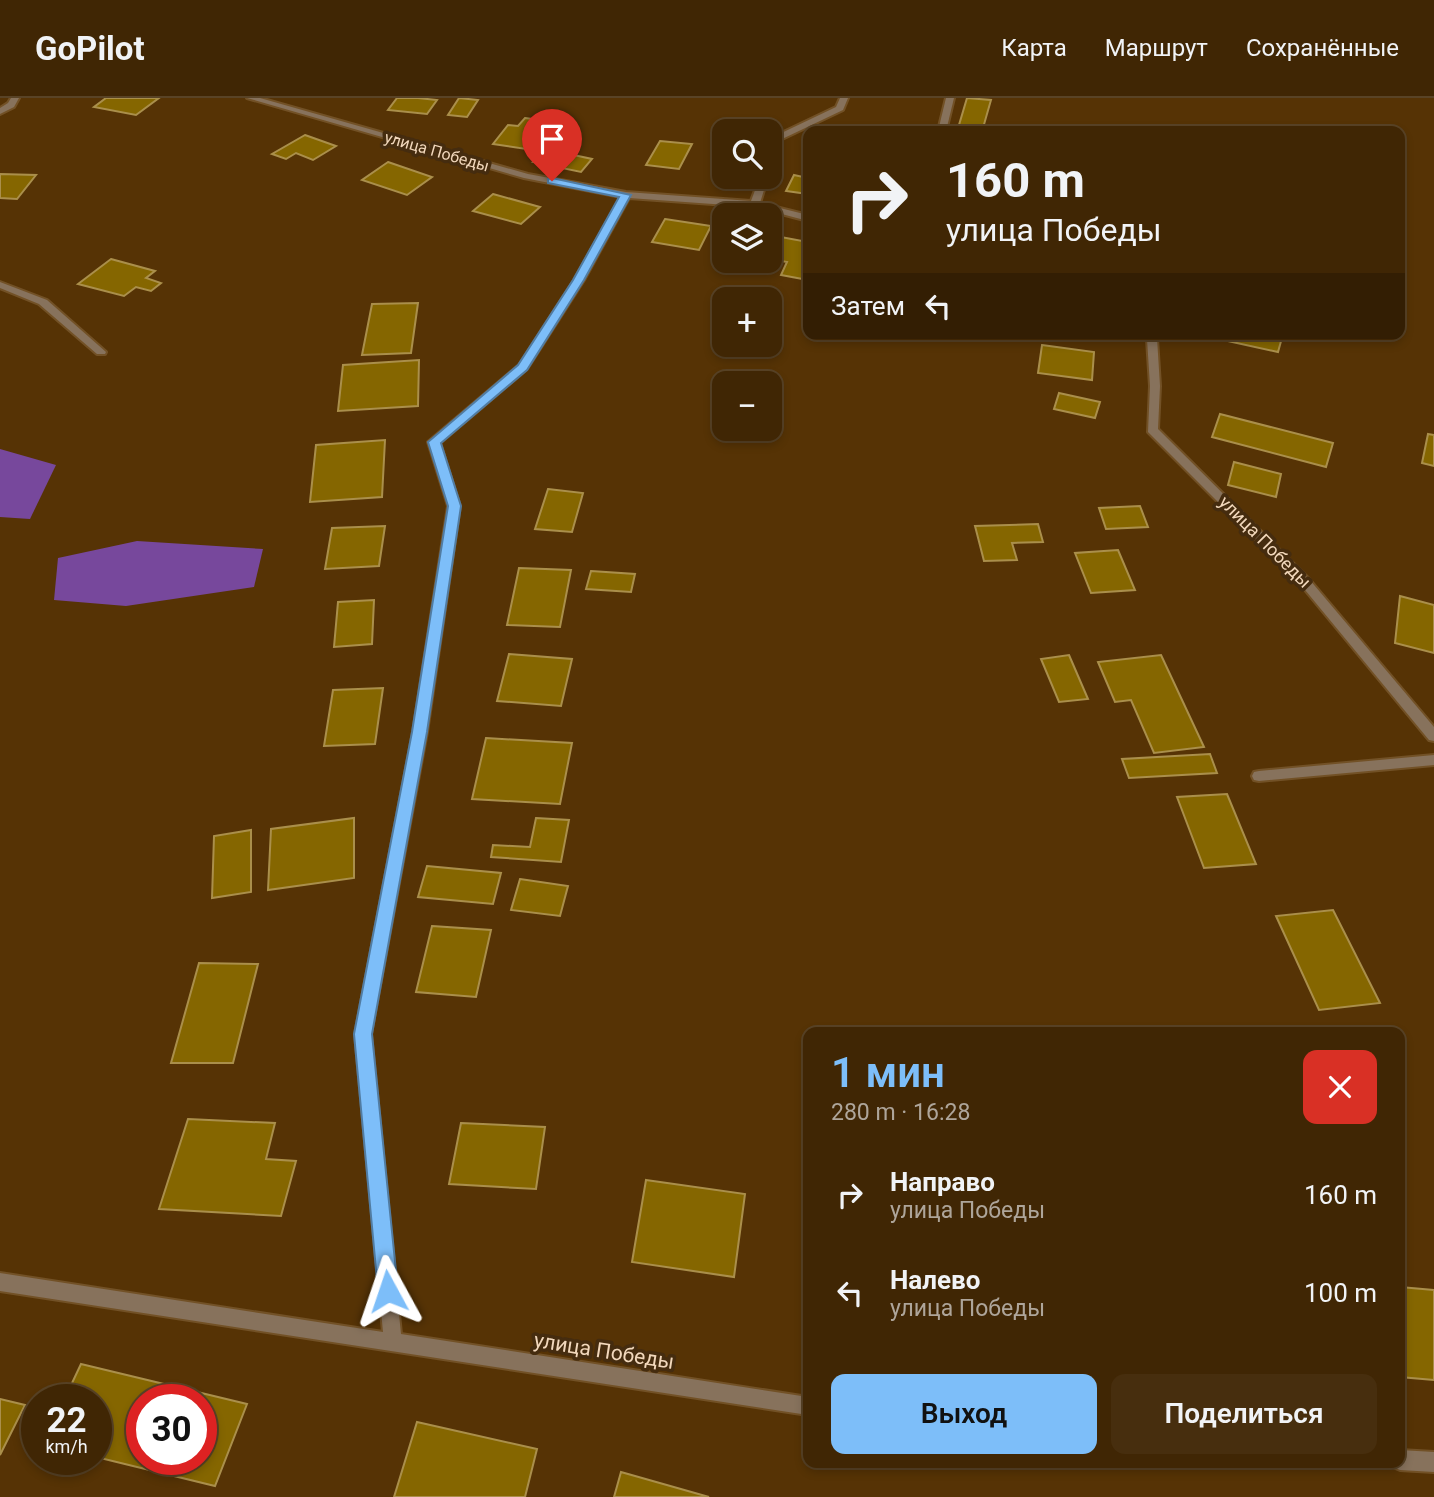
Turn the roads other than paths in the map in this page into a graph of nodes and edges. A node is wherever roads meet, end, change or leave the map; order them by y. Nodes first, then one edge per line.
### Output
1 (15, 98) edge
2 (251, 98) edge
3 (844, 98) edge
4 (950, 98) edge
5 (0, 111) edge
6 (943, 126) edge
7 (782, 136) edge
8 (626, 195) junction
9 (741, 203) edge
10 (782, 211) edge
11 (803, 217) edge
12 (0, 285) edge
13 (1150, 340) edge
14 (101, 352) dead end
15 (1434, 736) edge
16 (1434, 760) edge
17 (1259, 776) dead end
18 (0, 1282) edge
19 (393, 1342) junction
20 (803, 1405) edge
21 (1405, 1460) edge
22 (1434, 1462) edge

1 - 5 street
2 - 8 street, улица Победы
3 - 7 street
4 - 6 street
8 - 9 street, улица Победы
8 - 19 street
10 - 11 street, улица Победы
12 - 14 street
13 - 15 street, улица Победы
16 - 17 street
18 - 19 street, улица Победы
19 - 20 street, улица Победы
21 - 22 street

